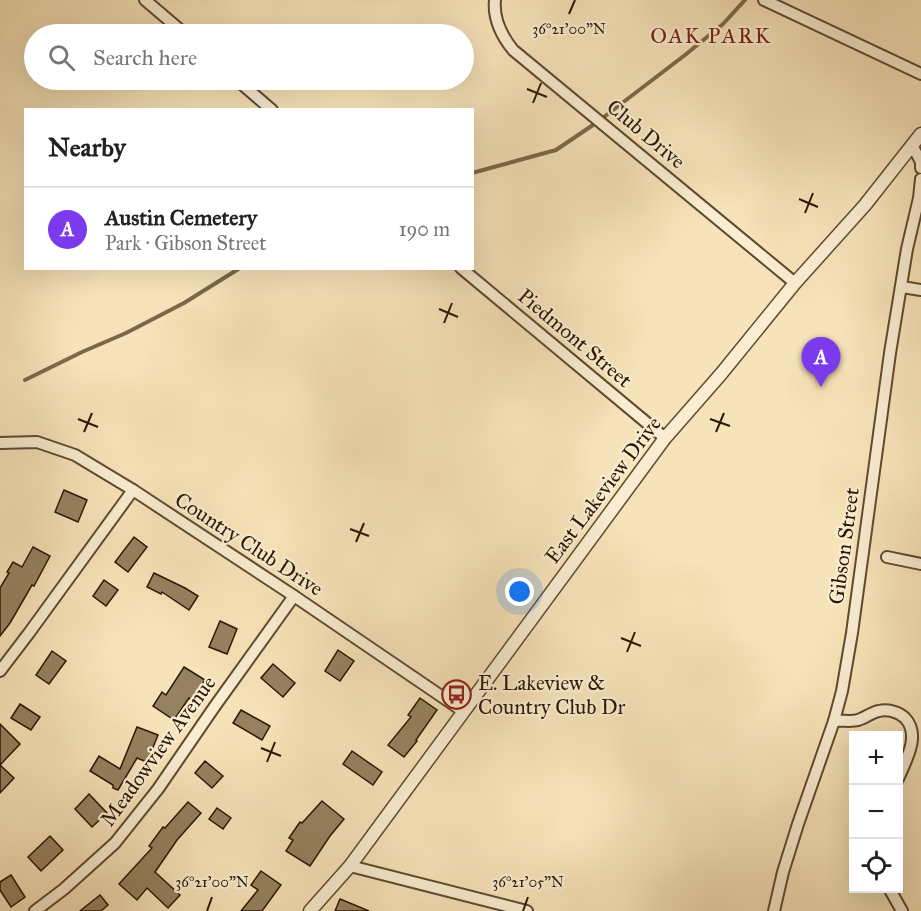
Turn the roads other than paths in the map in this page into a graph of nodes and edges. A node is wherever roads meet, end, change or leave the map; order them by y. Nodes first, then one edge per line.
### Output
1 (145, 0) edge
2 (495, 0) edge
3 (764, 0) edge
4 (173, 24) edge
5 (921, 74) edge
6 (249, 90) edge
7 (270, 108) edge
8 (921, 134) edge
9 (912, 146) junction
10 (921, 168) edge
11 (921, 179) edge
12 (463, 270) edge
13 (795, 283) junction
14 (902, 287) junction
15 (921, 290) edge
16 (665, 438) junction
17 (0, 443) edge
18 (133, 490) junction
19 (887, 557) dead end
20 (921, 564) edge
21 (294, 596) junction
22 (0, 671) edge
23 (464, 711) junction
24 (834, 721) junction
25 (903, 767) edge
26 (350, 866) junction
27 (892, 893) edge
28 (35, 911) edge
29 (310, 911) edge
30 (527, 911) edge
31 (774, 911) edge
32 (902, 911) edge

1 - 4 street
2 - 13 street, Club Drive
3 - 5 street
6 - 7 street
8 - 9 street, East Lakeview Drive
9 - 10 street
9 - 13 street, East Lakeview Drive
11 - 14 street, Gibson Street
12 - 16 street, Piedmont Street
13 - 16 street, East Lakeview Drive
14 - 15 street
14 - 24 street, Gibson Street
16 - 23 street, East Lakeview Drive
17 - 18 street, Country Club Drive
18 - 21 street, Country Club Drive
18 - 22 street
19 - 20 street
21 - 23 street, Country Club Drive
21 - 28 street, Meadowview Avenue
23 - 26 street, East Lakeview Drive
24 - 25 street
24 - 31 street, Gibson Street
26 - 29 street, East Lakeview Drive
26 - 30 street
27 - 32 street

